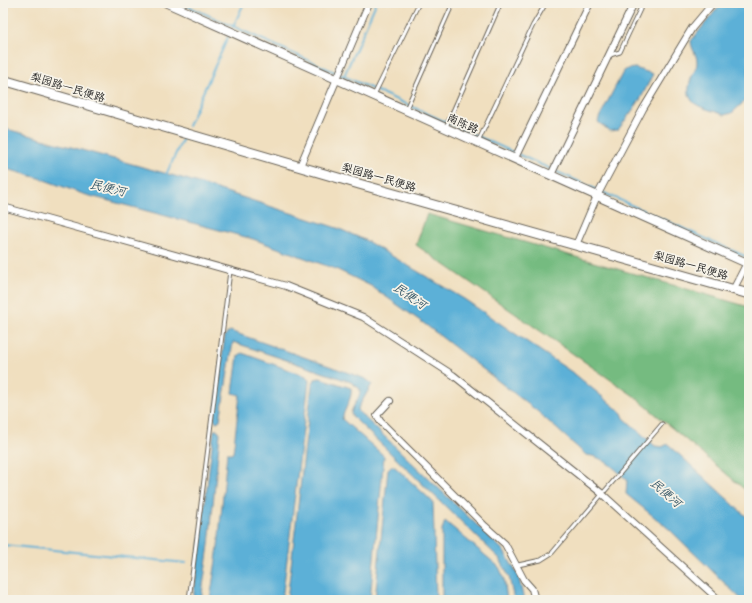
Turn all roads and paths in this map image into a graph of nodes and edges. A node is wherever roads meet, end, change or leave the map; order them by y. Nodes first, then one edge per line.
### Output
1 (167, 3) edge
2 (369, 3) edge
3 (419, 3) edge
4 (453, 3) edge
5 (546, 3) edge
6 (590, 3) edge
7 (634, 3) edge
8 (643, 3) edge
9 (713, 3) edge
10 (500, 6) dead end
11 (609, 56) junction
12 (337, 75) junction
13 (3, 80) edge
14 (375, 92) junction
15 (407, 106) junction
16 (447, 124) junction
17 (480, 139) junction
18 (516, 155) junction
19 (300, 166) junction
20 (553, 172) junction
21 (599, 193) junction
22 (3, 207) edge
23 (576, 245) junction
24 (748, 262) edge
25 (230, 271) junction
26 (733, 290) junction
27 (749, 294) edge
28 (390, 400) dead end
29 (662, 424) dead end
30 (602, 494) junction
31 (518, 565) junction
32 (189, 600) edge
33 (535, 600) edge
34 (719, 600) edge

1 - 12 street, 南陈路
2 - 12 street
3 - 14 lane
4 - 15 lane
5 - 17 lane
6 - 18 street
7 - 11 street
8 - 11 lane
9 - 21 street
10 - 16 lane
11 - 20 street
12 - 14 street, 南陈路
12 - 19 street
13 - 19 main road, 梨园路一民便路
14 - 15 street, 南陈路
15 - 16 street, 南陈路
16 - 17 street, 南陈路
17 - 18 street, 南陈路
18 - 20 street, 南陈路
19 - 23 main road, 梨园路一民便路
20 - 21 street, 南陈路
21 - 23 street
21 - 24 street, 南陈路
22 - 25 street
23 - 26 main road, 梨园路一民便路
24 - 26 street
25 - 30 street
25 - 32 lane
26 - 27 main road, 梨园路一民便路
28 - 31 street
29 - 30 lane
30 - 31 lane
30 - 34 street
31 - 33 street

